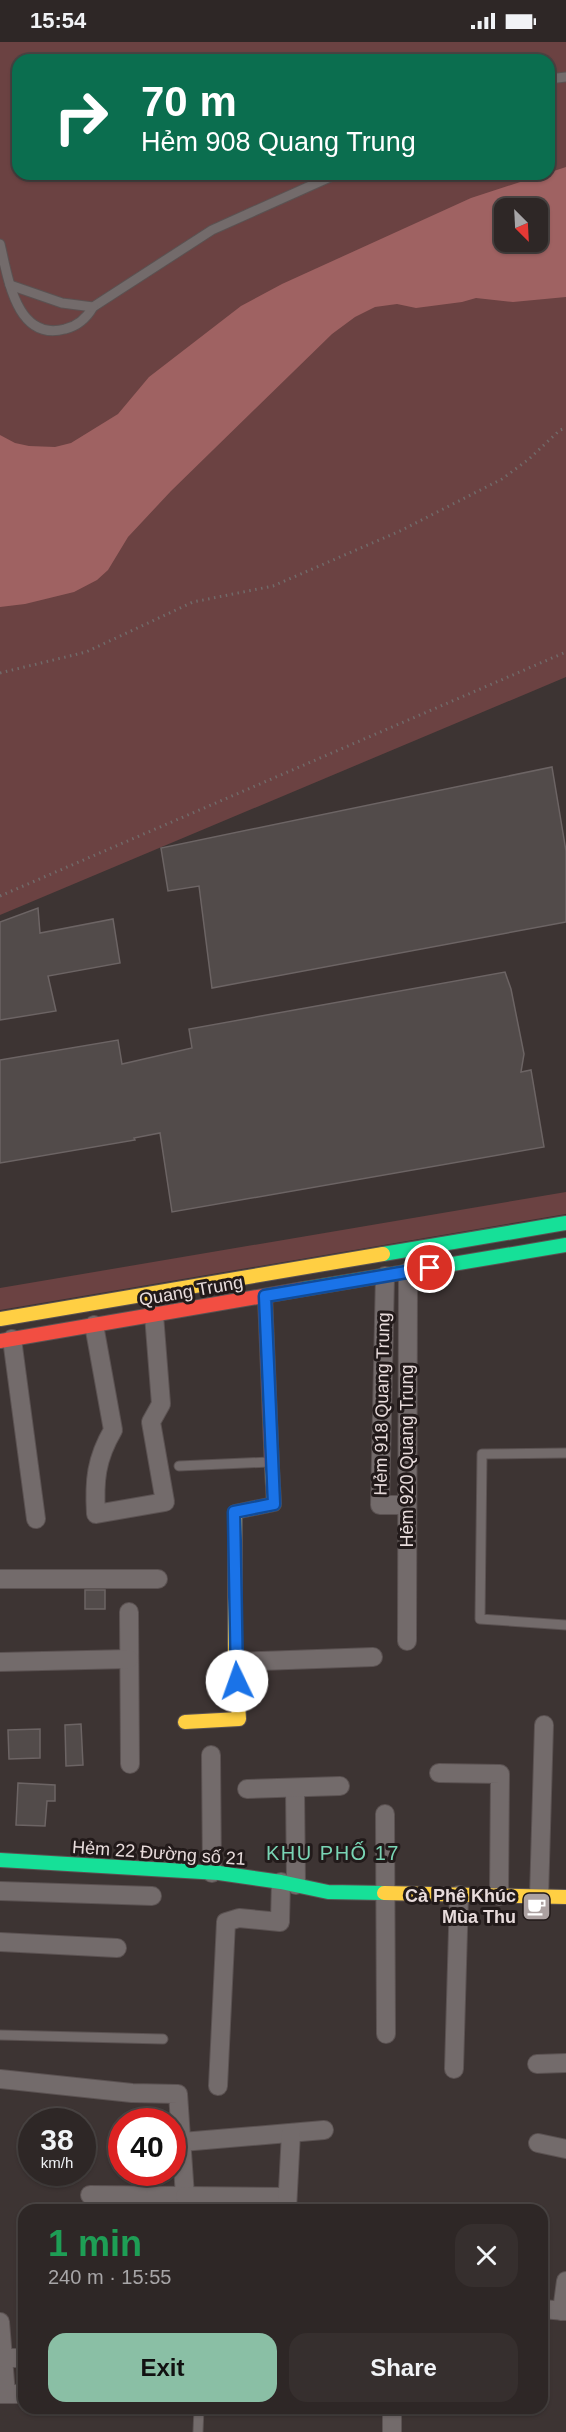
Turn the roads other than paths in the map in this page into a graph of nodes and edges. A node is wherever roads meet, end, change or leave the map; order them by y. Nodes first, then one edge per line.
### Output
1 (324, 180) edge
2 (0, 244) edge
3 (10, 285) junction
4 (93, 307) junction
5 (566, 1223) edge
6 (566, 1245) edge
7 (408, 1272) junction
8 (385, 1276) junction
9 (265, 1296) junction
10 (154, 1315) junction
11 (0, 1319) edge
12 (94, 1325) junction
13 (6, 1340) edge
14 (566, 1453) edge
15 (272, 1462) junction
16 (179, 1466) dead end
17 (407, 1505) junction
18 (36, 1519) dead end
19 (158, 1579) dead end
20 (0, 1580) edge
21 (129, 1612) dead end
22 (566, 1625) edge
23 (407, 1641) dead end
24 (373, 1657) dead end
25 (129, 1659) junction
26 (0, 1662) edge
27 (235, 1662) junction
28 (185, 1722) dead end
29 (544, 1725) dead end
30 (211, 1755) dead end
31 (130, 1764) dead end
32 (439, 1773) dead end
33 (340, 1786) dead end
34 (296, 1788) junction
35 (247, 1789) dead end
36 (385, 1814) dead end
37 (0, 1860) edge
38 (212, 1873) junction
39 (289, 1883) junction
40 (0, 1891) edge
41 (385, 1893) junction
42 (459, 1895) junction
43 (152, 1896) dead end
44 (499, 1896) junction
45 (539, 1897) junction
46 (566, 1897) edge
47 (0, 1942) edge
48 (117, 1948) dead end
49 (386, 2034) dead end
50 (0, 2035) edge
51 (163, 2039) dead end
52 (566, 2063) edge
53 (537, 2064) dead end
54 (454, 2069) dead end
55 (0, 2079) edge
56 (218, 2086) dead end
57 (179, 2108) edge
58 (324, 2130) dead end
59 (291, 2133) junction
60 (186, 2142) edge
61 (538, 2144) dead end
62 (566, 2149) edge
63 (184, 2186) edge
64 (90, 2195) dead end
65 (184, 2196) junction
66 (287, 2203) edge
67 (566, 2281) edge
68 (548, 2310) edge
69 (564, 2311) edge
70 (0, 2322) edge
71 (3, 2358) junction
72 (18, 2358) edge
73 (10, 2394) edge
74 (199, 2414) edge
75 (392, 2414) edge
76 (198, 2432) edge
77 (392, 2432) edge

1 - 4 lane
2 - 3 lane
3 - 4 lane
3 - 4 lane
5 - 11 main road, Quang Trung
6 - 7 main road, Quang Trung
7 - 8 main road, Quang Trung
7 - 17 street, Hẻm 920 Quang Trung
8 - 9 main road, Quang Trung
8 - 17 street, Hẻm 918 Quang Trung
9 - 10 main road, Quang Trung
9 - 15 main road
10 - 12 main road, Quang Trung
10 - 12 street
12 - 13 main road, Quang Trung
13 - 18 street
14 - 22 lane
15 - 16 lane
15 - 27 main road
17 - 23 street, Hẻm 920 Quang Trung
19 - 20 street
21 - 25 street
24 - 27 street
25 - 26 street
25 - 31 street
27 - 28 main road
29 - 45 street
30 - 38 street
32 - 44 street
33 - 34 street
34 - 35 street
34 - 39 street
36 - 41 street
37 - 38 main road, Hẻm 22 Đường số 21
38 - 39 main road, Hẻm 22 Đường số 21
39 - 41 main road, Hẻm 22 Đường số 21
39 - 56 street
40 - 43 street
41 - 42 main road, Hẻm 22 Đường số 21
41 - 49 street
42 - 44 main road, Hẻm 22 Đường số 21
42 - 54 street
44 - 45 main road, Hẻm 22 Đường số 21
45 - 46 main road, Hẻm 22 Đường số 21
47 - 48 street
50 - 51 lane
52 - 53 street
55 - 57 street
58 - 59 street
59 - 60 street
59 - 66 street
61 - 62 street
63 - 65 street
64 - 65 street
65 - 66 street
67 - 69 street
68 - 69 street
70 - 71 street
71 - 72 street
71 - 73 street
74 - 76 lane
75 - 77 street

